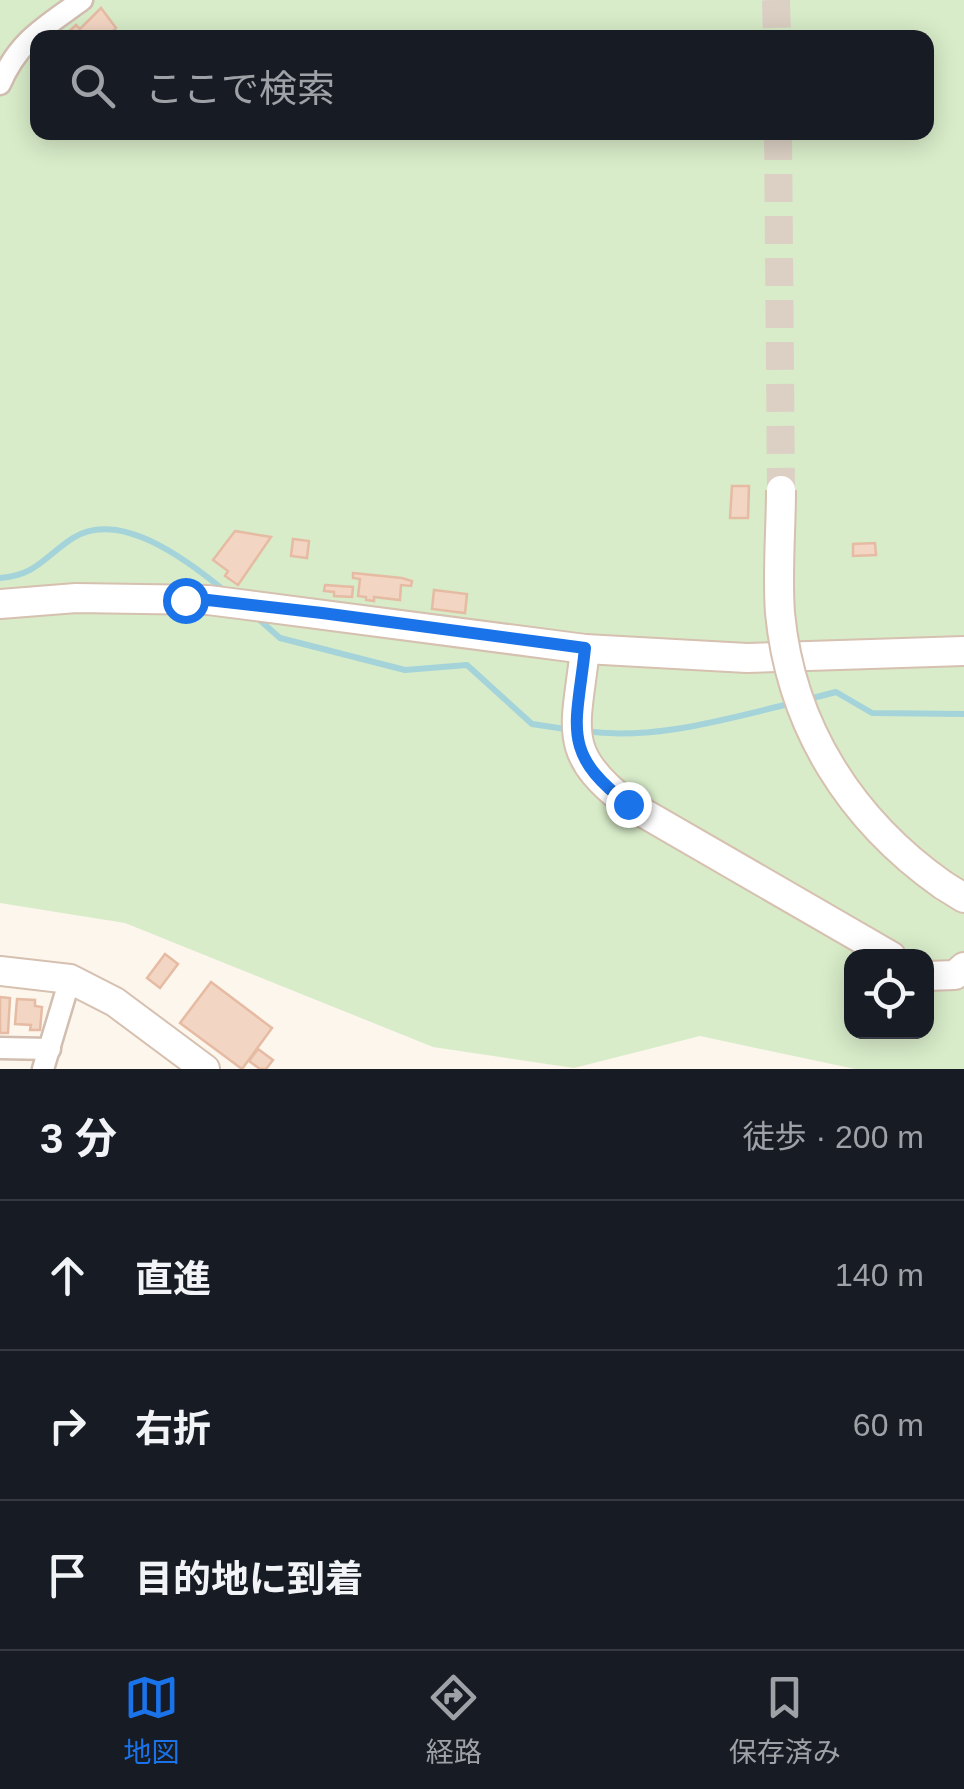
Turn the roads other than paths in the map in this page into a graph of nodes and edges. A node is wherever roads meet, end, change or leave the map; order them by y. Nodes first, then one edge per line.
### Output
1 (82, 0) edge
2 (39, 30) edge
3 (30, 36) edge
4 (0, 84) edge
5 (781, 490) tunnel mouth
6 (0, 604) edge
7 (585, 648) junction
8 (964, 651) edge
9 (954, 891) edge
10 (879, 949) edge
11 (964, 967) edge
12 (0, 971) edge
13 (934, 976) edge
14 (70, 979) junction
15 (0, 1048) edge
16 (46, 1059) edge
17 (205, 1069) edge

1 - 2 street
3 - 4 street
5 - 9 street, bridge
6 - 7 street
7 - 8 street
7 - 10 street
11 - 13 street
12 - 14 street
14 - 16 street
14 - 17 street
15 - 16 street

